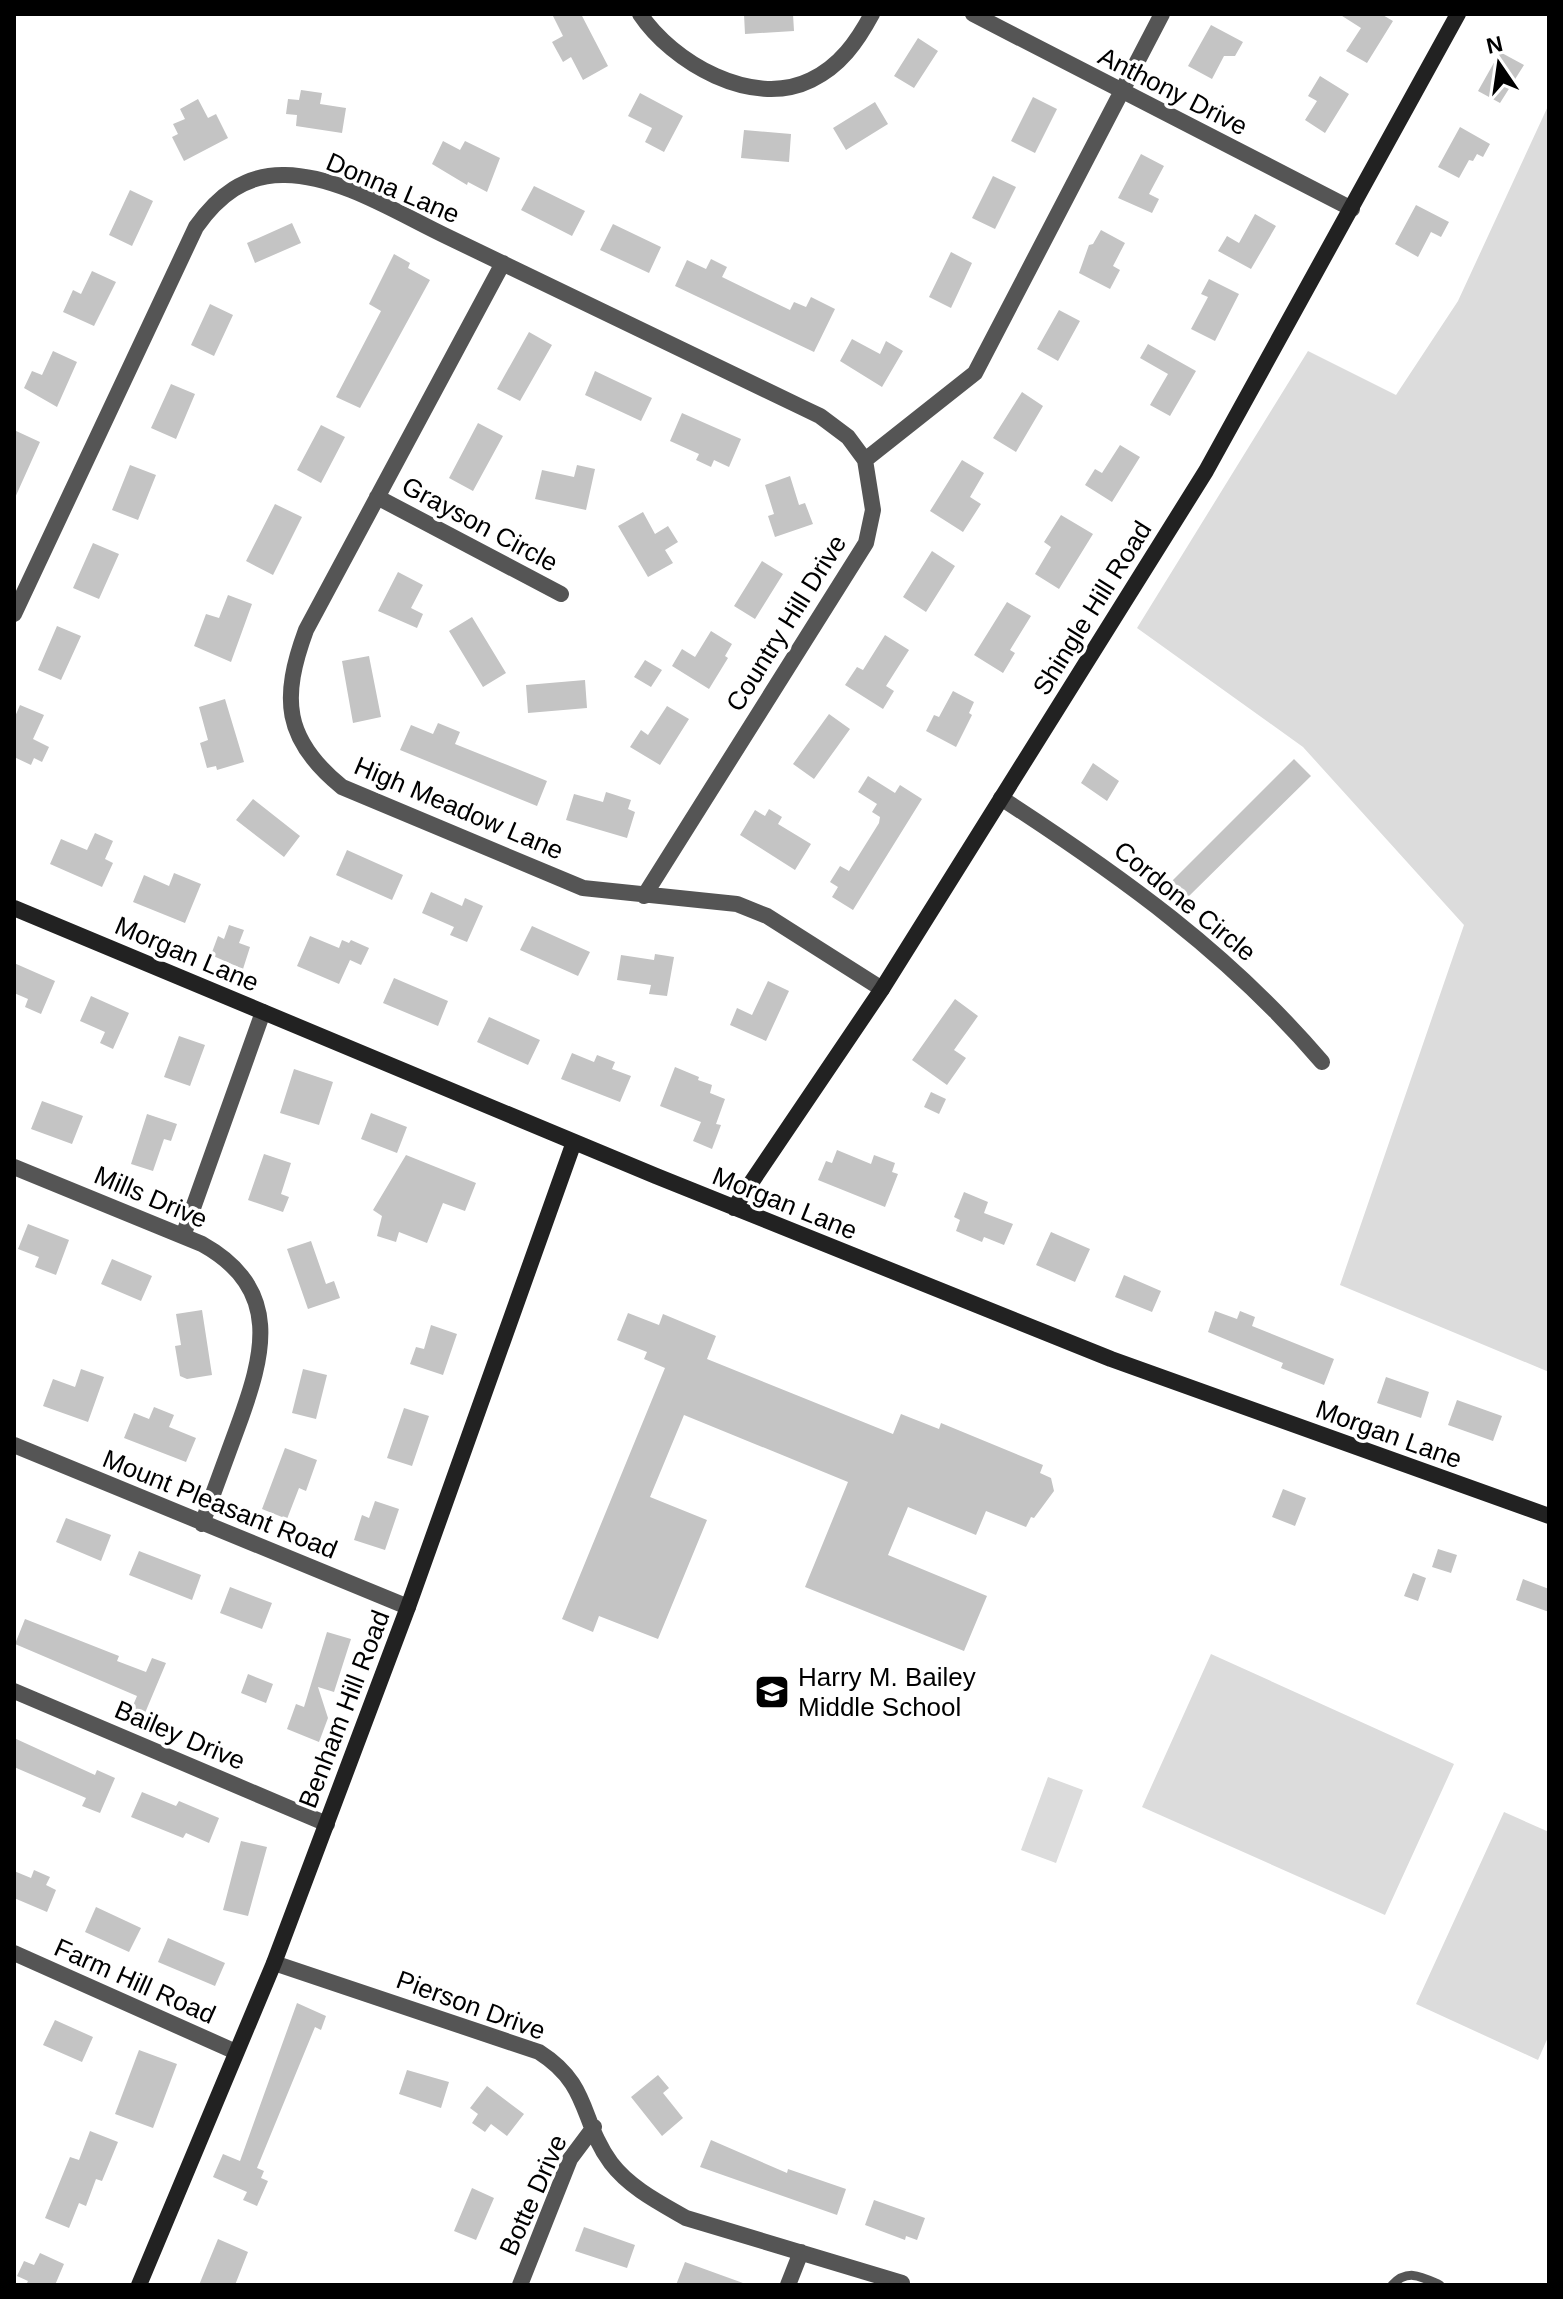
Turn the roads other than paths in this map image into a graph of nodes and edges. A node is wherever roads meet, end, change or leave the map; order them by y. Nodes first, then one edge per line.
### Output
1 (640, 14) edge
2 (872, 14) edge
3 (973, 14) edge
4 (1162, 14) edge
5 (1458, 14) edge
6 (1120, 90) junction
7 (1352, 209) junction
8 (503, 263) junction
9 (865, 460) junction
10 (377, 497) junction
11 (561, 594) dead end
12 (14, 614) edge
13 (1001, 798) junction
14 (644, 896) junction
15 (14, 908) edge
16 (882, 989) junction
17 (263, 1012) junction
18 (1322, 1062) dead end
19 (574, 1142) junction
20 (14, 1167) edge
21 (734, 1208) junction
22 (183, 1236) junction
23 (14, 1445) edge
24 (1549, 1516) edge
25 (202, 1524) junction
26 (408, 1607) junction
27 (14, 1691) edge
28 (327, 1824) junction
29 (14, 1953) edge
30 (274, 1963) junction
31 (236, 2052) junction
32 (594, 2127) junction
33 (801, 2252) junction
34 (902, 2283) edge
35 (139, 2285) edge
36 (520, 2285) edge
37 (788, 2285) edge
38 (1392, 2285) edge
39 (1440, 2285) edge

1 - 2 street
3 - 6 street, Anthony Drive
4 - 6 street
5 - 7 street, Shingle Hill Road
6 - 7 street, Anthony Drive
6 - 9 street
7 - 13 street, Shingle Hill Road
8 - 9 street, Donna Lane
8 - 10 street, High Meadow Lane
8 - 12 street, Donna Lane
9 - 14 street, Country Hill Drive
10 - 11 street, Grayson Circle
10 - 14 street, High Meadow Lane
13 - 16 street, Shingle Hill Road
13 - 18 street, Cordone Circle
14 - 16 street, High Meadow Lane
15 - 17 street, Morgan Lane
16 - 21 street, Shingle Hill Road
17 - 19 street, Morgan Lane
17 - 22 street
19 - 21 street, Morgan Lane
19 - 26 street, Benham Hill Road
20 - 22 street, Mills Drive
21 - 24 street, Morgan Lane
22 - 25 street, Mills Drive
23 - 25 street, Mount Pleasant Road
25 - 26 street, Mount Pleasant Road
26 - 28 street, Benham Hill Road
27 - 28 street, Bailey Drive
28 - 30 street, Benham Hill Road
29 - 31 street, Farm Hill Road
30 - 31 street, Benham Hill Road
30 - 32 street, Pierson Drive
31 - 35 street, Benham Hill Road
32 - 33 street, Pierson Drive
32 - 36 street, Botte Drive
33 - 34 street, Pierson Drive
33 - 37 street
38 - 39 lane

